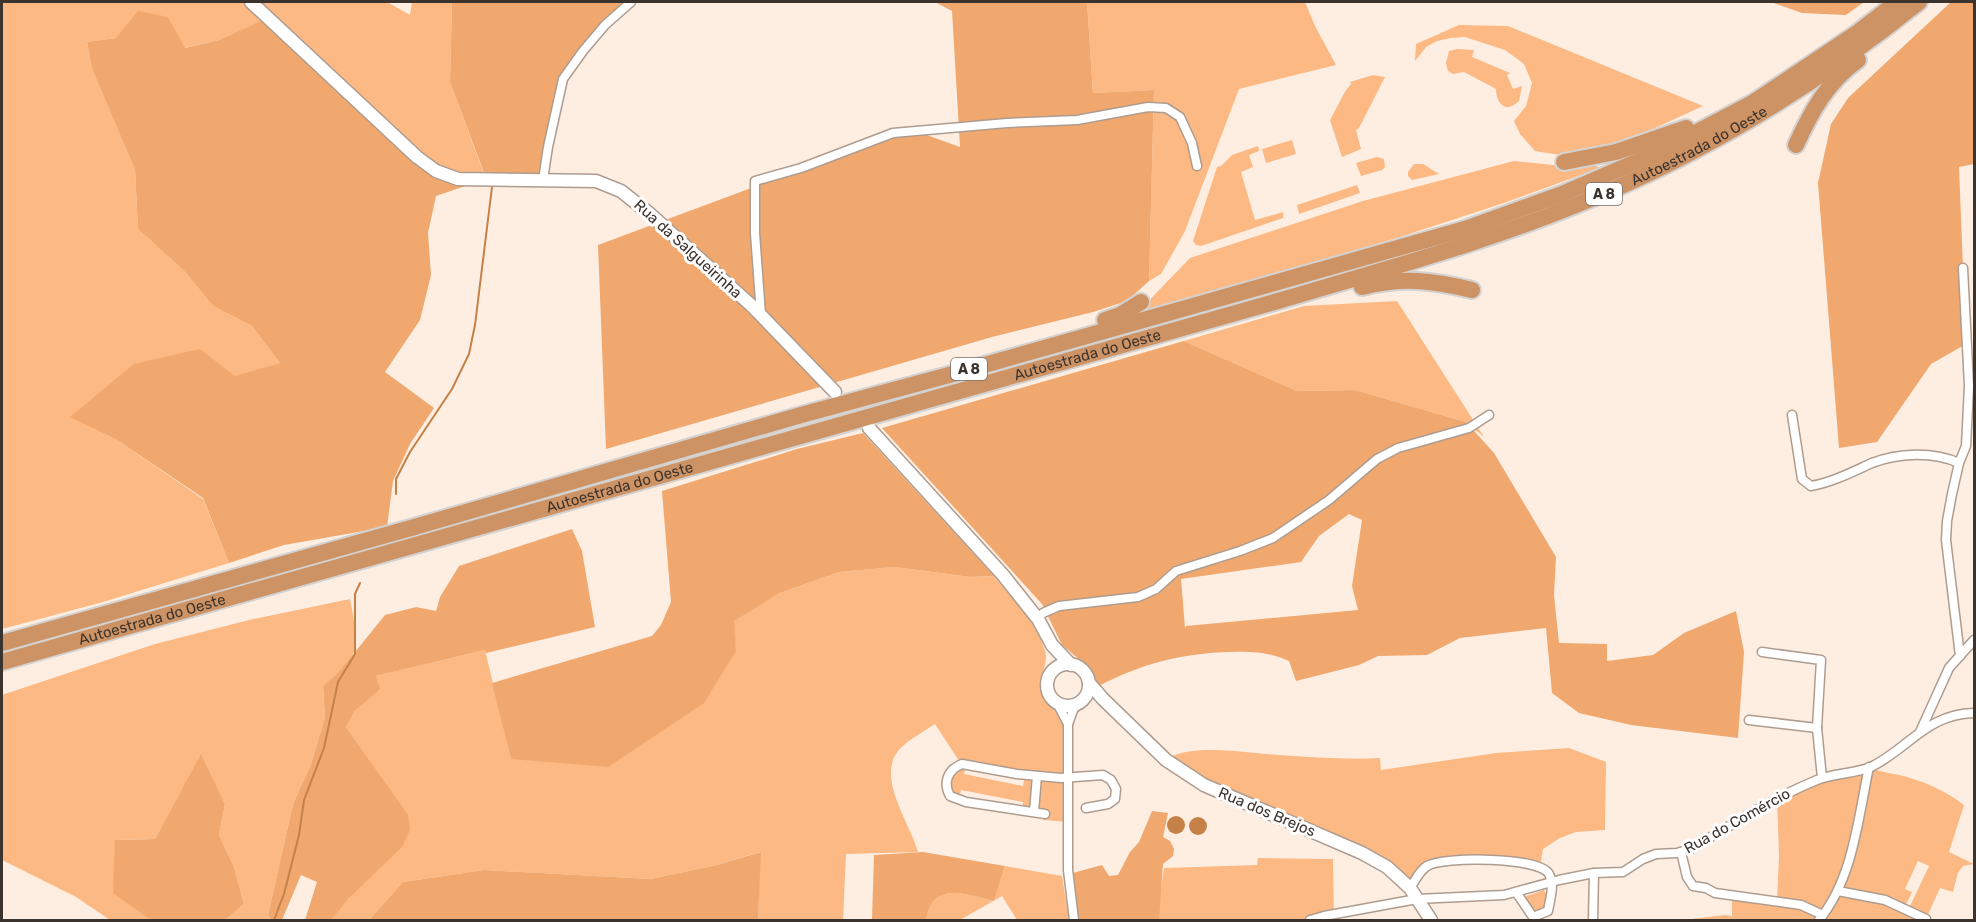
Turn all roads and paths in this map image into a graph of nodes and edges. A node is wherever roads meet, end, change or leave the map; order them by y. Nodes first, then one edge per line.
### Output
1 (251, 2) edge
2 (631, 2) edge
3 (1897, 2) edge
4 (1919, 2) edge
5 (1898, 19) junction
6 (1735, 112) junction
7 (1796, 145) dead end
8 (1564, 162) dead end
9 (1197, 166) dead end
10 (543, 180) junction
11 (1963, 268) dead end
12 (1472, 290) dead end
13 (1278, 300) junction
14 (1141, 302) dead end
15 (761, 315) junction
16 (949, 375) junction
17 (835, 392) dead end
18 (1489, 415) dead end
19 (1792, 415) dead end
20 (869, 428) dead end
21 (1959, 463) junction
22 (1038, 619) junction
23 (1974, 640) edge
24 (2, 643) edge
25 (1052, 645) junction
26 (1762, 652) dead end
27 (1960, 656) junction
28 (2, 662) edge
29 (1071, 665) junction
30 (1054, 670) junction
31 (1089, 683) junction
32 (1103, 699) junction
33 (1057, 703) junction
34 (1079, 703) junction
35 (1974, 713) edge
36 (1749, 720) dead end
37 (1068, 724) junction
38 (1817, 728) junction
39 (1920, 732) junction
40 (1869, 767) junction
41 (1037, 776) junction
42 (1069, 778) junction
43 (1822, 778) junction
44 (1086, 808) dead end
45 (1034, 812) junction
46 (1045, 814) dead end
47 (1682, 852) junction
48 (1594, 873) junction
49 (1552, 883) junction
50 (1838, 891) junction
51 (1516, 892) junction
52 (1414, 893) junction
53 (1821, 918) edge
54 (1533, 919) edge
55 (1926, 919) edge
56 (1074, 921) edge
57 (1310, 921) edge
58 (1431, 921) edge
59 (1593, 921) edge

1 - 10 street, Rua da Salgueirinha
2 - 10 street
3 - 6 highway, Autoestrada do Oeste / A 8
4 - 5 highway, Autoestrada do Oeste / A 8
5 - 7 highway
5 - 13 highway, Autoestrada do Oeste / A 8
6 - 8 highway
6 - 16 highway, Autoestrada do Oeste / A 8
9 - 15 street
10 - 15 street, Rua da Salgueirinha
11 - 21 street
12 - 13 highway
13 - 28 highway, Autoestrada do Oeste / A 8
14 - 16 highway
15 - 17 street, Rua da Salgueirinha
16 - 24 highway, Autoestrada do Oeste / A 8
18 - 22 street
19 - 21 street
20 - 22 street
21 - 27 street
22 - 25 street
23 - 27 street
25 - 29 street
25 - 30 street
26 - 38 street
27 - 39 street
29 - 30 street
29 - 31 street
30 - 33 street
31 - 32 street, Rua dos Brejos
31 - 34 street
32 - 34 street
32 - 52 street, Rua dos Brejos
33 - 34 street
33 - 37 street
34 - 37 street
35 - 39 street, Rua do Comércio
36 - 38 street
37 - 42 street
38 - 43 street
39 - 40 street, Rua do Comércio
40 - 43 street, Rua do Comércio
40 - 50 street
41 - 42 street
41 - 45 street
41 - 45 street
42 - 44 street
42 - 56 street
43 - 47 street, Rua do Comércio
45 - 46 street
47 - 48 street, Rua do Comércio
47 - 53 street
48 - 49 street, Rua do Comércio
48 - 59 street
49 - 51 street, Rua do Comércio
49 - 52 street
49 - 54 street
50 - 53 street
50 - 55 street
51 - 52 street, Rua do Comércio
51 - 54 street
52 - 57 street, Rua do Comércio
52 - 58 street, Rua dos Brejos

